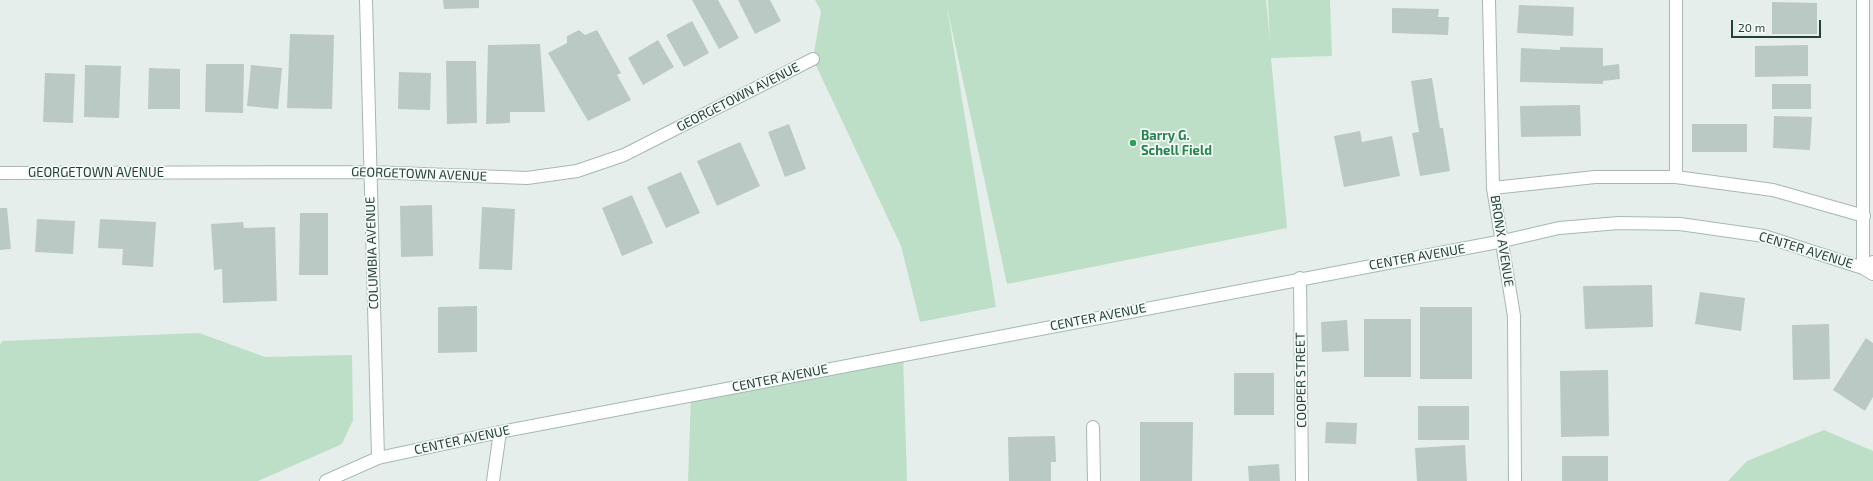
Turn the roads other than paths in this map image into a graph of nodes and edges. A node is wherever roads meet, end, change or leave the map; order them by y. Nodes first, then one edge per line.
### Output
1 (366, 0) edge
2 (1489, 0) edge
3 (1676, 0) edge
4 (1863, 0) edge
5 (813, 59) dead end
6 (370, 172) junction
7 (0, 173) edge
8 (1676, 177) junction
9 (1493, 188) junction
10 (1864, 216) junction
11 (1503, 241) junction
12 (1870, 268) edge
13 (1300, 278) junction
14 (1093, 426) dead end
15 (500, 432) junction
16 (378, 458) junction
17 (326, 481) edge
18 (493, 481) edge
19 (1094, 481) edge
20 (1302, 481) edge
21 (1515, 481) edge

1 - 6 street, COLUMBIA AVENUE
2 - 9 street, BRONX AVENUE
3 - 8 street
4 - 10 street
5 - 6 street, GEORGETOWN AVENUE
6 - 7 street, GEORGETOWN AVENUE
6 - 16 street, COLUMBIA AVENUE
8 - 9 street
8 - 10 street
9 - 11 street, BRONX AVENUE
10 - 12 street
11 - 12 street, CENTER AVENUE
11 - 13 street, CENTER AVENUE
11 - 21 street, BRONX AVENUE
13 - 15 street, CENTER AVENUE
13 - 20 street, COOPER STREET
14 - 19 street
15 - 16 street, CENTER AVENUE
15 - 18 street
16 - 17 street, CENTER AVENUE

